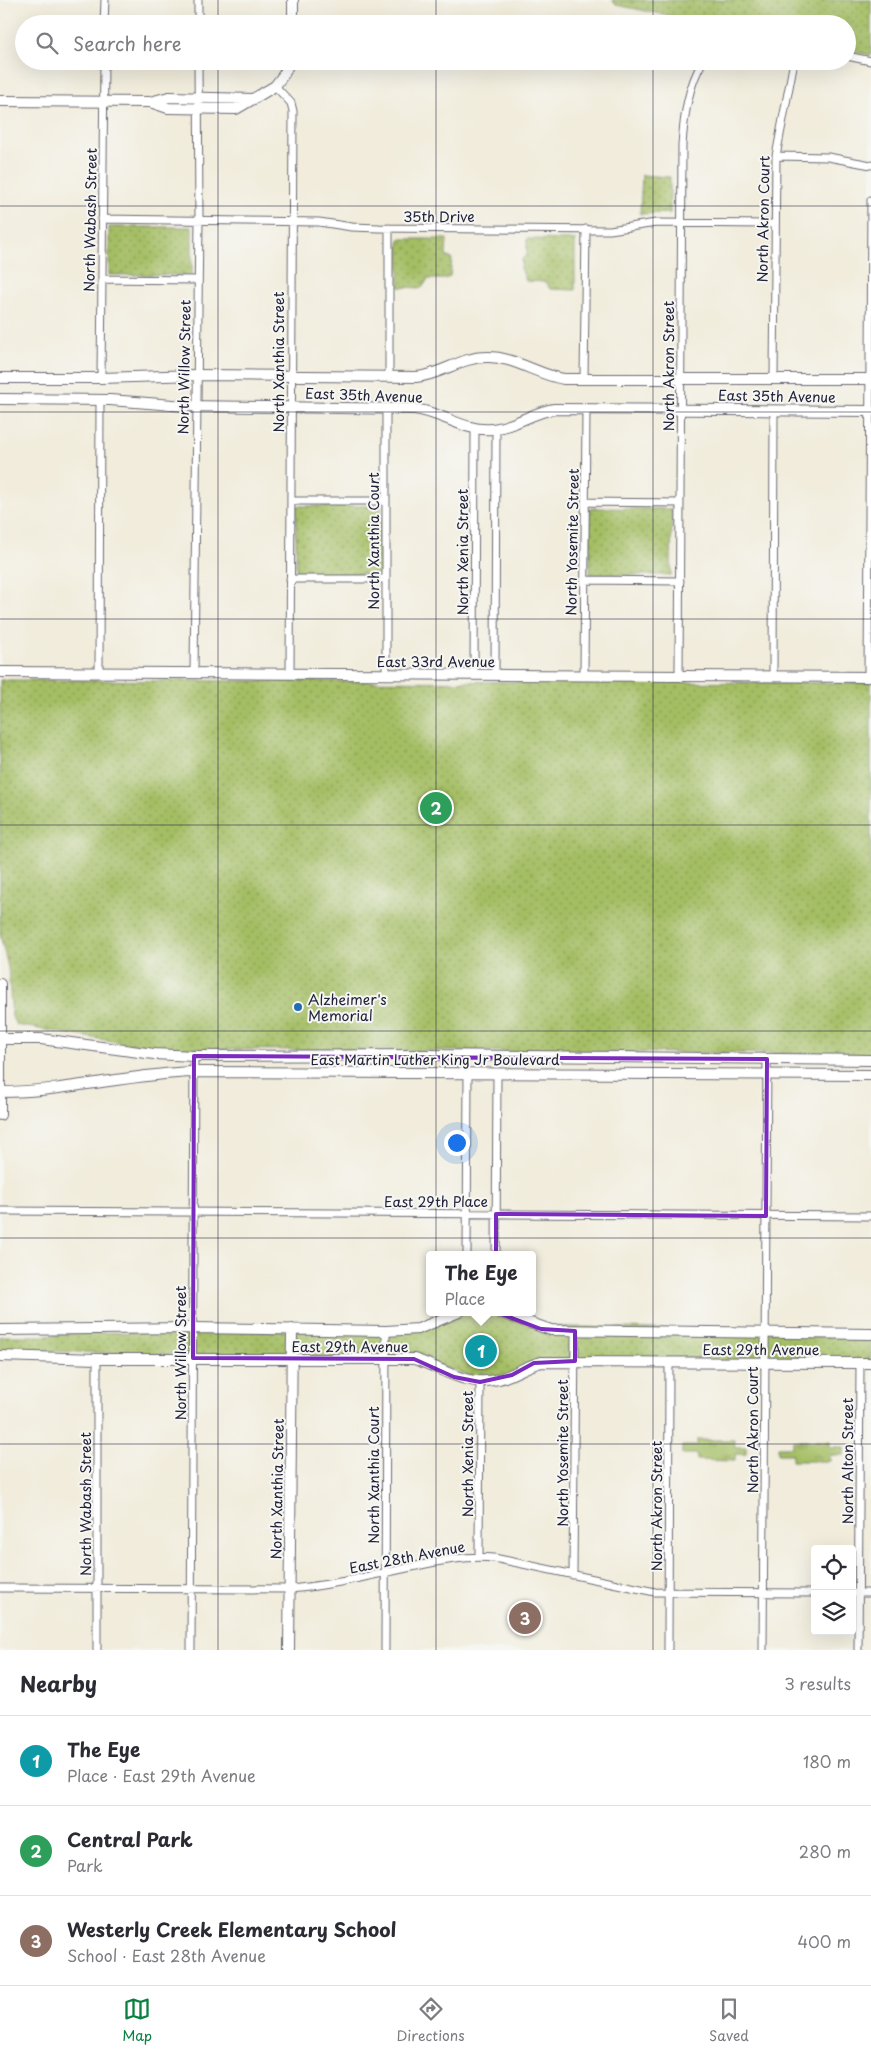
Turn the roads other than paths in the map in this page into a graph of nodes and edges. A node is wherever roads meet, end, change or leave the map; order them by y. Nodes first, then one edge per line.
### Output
1 (105, 0) edge
2 (198, 0) edge
3 (293, 0) edge
4 (104, 15) edge
5 (198, 15) edge
6 (293, 15) edge
7 (856, 58) edge
8 (871, 61) edge
9 (104, 70) edge
10 (198, 70) edge
11 (286, 70) edge
12 (698, 70) edge
13 (792, 70) edge
14 (275, 86) junction
15 (198, 97) junction
16 (254, 99) junction
17 (0, 101) edge
18 (104, 102) junction
19 (150, 102) junction
20 (198, 109) junction
21 (776, 156) junction
22 (871, 165) edge
23 (871, 200) edge
24 (102, 219) junction
25 (199, 220) junction
26 (293, 222) junction
27 (681, 223) junction
28 (775, 224) junction
29 (389, 228) junction
30 (586, 230) junction
31 (102, 278) junction
32 (197, 280) junction
33 (871, 281) edge
34 (196, 375) junction
35 (292, 376) junction
36 (389, 377) junction
37 (0, 378) edge
38 (101, 378) junction
39 (584, 378) junction
40 (681, 378) junction
41 (774, 378) junction
42 (870, 379) edge
43 (0, 399) edge
44 (100, 400) junction
45 (197, 406) junction
46 (292, 407) junction
47 (386, 408) junction
48 (586, 408) junction
49 (680, 409) junction
50 (774, 410) junction
51 (870, 411) edge
52 (475, 429) junction
53 (496, 429) junction
54 (291, 501) junction
55 (386, 501) junction
56 (585, 502) junction
57 (680, 503) junction
58 (870, 505) edge
59 (290, 579) junction
60 (386, 579) junction
61 (584, 580) junction
62 (680, 580) junction
63 (870, 582) edge
64 (0, 672) edge
65 (100, 673) junction
66 (194, 673) junction
67 (290, 674) junction
68 (386, 674) junction
69 (474, 674) junction
70 (495, 674) junction
71 (584, 675) junction
72 (679, 675) junction
73 (772, 676) junction
74 (870, 677) edge
75 (0, 984) edge
76 (1, 1039) edge
77 (194, 1056) junction
78 (767, 1059) junction
79 (871, 1060) edge
80 (194, 1072) junction
81 (468, 1072) junction
82 (497, 1072) junction
83 (767, 1074) junction
84 (871, 1075) edge
85 (0, 1092) edge
86 (0, 1115) edge
87 (0, 1211) edge
88 (193, 1212) junction
89 (467, 1214) junction
90 (496, 1214) junction
91 (766, 1216) junction
92 (871, 1216) edge
93 (467, 1251) edge
94 (496, 1251) edge
95 (449, 1316) edge
96 (509, 1316) edge
97 (193, 1328) junction
98 (292, 1329) junction
99 (0, 1330) edge
100 (575, 1330) junction
101 (386, 1331) junction
102 (765, 1332) junction
103 (871, 1334) edge
104 (0, 1356) edge
105 (193, 1358) junction
106 (98, 1359) junction
107 (292, 1359) junction
108 (386, 1360) junction
109 (574, 1361) junction
110 (669, 1362) junction
111 (765, 1363) junction
112 (860, 1363) junction
113 (871, 1363) edge
114 (480, 1382) junction
115 (479, 1556) junction
116 (386, 1573) junction
117 (573, 1575) junction
118 (0, 1588) edge
119 (97, 1588) junction
120 (191, 1589) junction
121 (290, 1589) junction
122 (855, 1590) edge
123 (668, 1592) junction
124 (764, 1593) junction
125 (811, 1593) edge
126 (856, 1593) edge
127 (871, 1593) edge
128 (856, 1612) edge
129 (97, 1650) edge
130 (191, 1650) edge
131 (289, 1650) edge
132 (386, 1650) edge
133 (668, 1650) edge
134 (763, 1650) edge
135 (858, 1650) edge

1 - 4 street
2 - 5 street
3 - 6 street
7 - 8 street
9 - 18 street, North Wabash Street
10 - 15 street, North Willow Street
11 - 14 street
12 - 27 street, North Akron Street
13 - 21 street, North Akron Court
14 - 16 street
14 - 26 street, North Xanthia Street
15 - 16 street
15 - 19 street
15 - 20 street, North Willow Street
16 - 20 street
17 - 18 street
18 - 19 street
18 - 24 street, North Wabash Street
19 - 20 street
20 - 25 street, North Willow Street
21 - 22 street
21 - 28 street, North Akron Court
23 - 33 street
24 - 25 street, 35th Drive
24 - 31 street, North Wabash Street
25 - 26 street, 35th Drive
25 - 32 street, North Willow Street
26 - 29 street, 35th Drive
26 - 35 street, North Xanthia Street
27 - 28 street, 35th Drive
27 - 30 street, 35th Drive
27 - 40 street, North Akron Street
28 - 41 street, North Akron Court
29 - 30 street, 35th Drive
29 - 36 street
30 - 39 street
31 - 32 street
31 - 38 street, North Wabash Street
32 - 34 street, North Willow Street
33 - 42 street
34 - 35 street, East 35th Avenue
34 - 38 street, East 35th Avenue
34 - 45 street, North Willow Street
35 - 36 street, East 35th Avenue
35 - 46 street, North Xanthia Street
36 - 39 street, East 35th Avenue
37 - 38 street, East 35th Avenue
39 - 40 street, East 35th Avenue
40 - 41 street, East 35th Avenue
40 - 49 street, North Akron Street
41 - 42 street, East 35th Avenue
42 - 51 street
43 - 44 street, East 35th Avenue
44 - 45 street, East 35th Avenue
44 - 65 street
45 - 46 street, East 35th Avenue
45 - 66 street, North Willow Street
46 - 47 street, East 35th Avenue
46 - 54 street, North Xanthia Street
47 - 52 street, East 35th Avenue
47 - 55 street, North Xanthia Court
48 - 49 street, East 35th Avenue
48 - 53 street, East 35th Avenue
48 - 56 street, North Yosemite Street
49 - 50 street, East 35th Avenue
49 - 57 street, North Akron Street
50 - 51 street, East 35th Avenue
50 - 73 street
51 - 58 street
52 - 53 street, East 35th Avenue
52 - 69 street, North Xenia Street
53 - 70 street
54 - 55 street
54 - 59 street, North Xanthia Street
55 - 60 street, North Xanthia Court
56 - 57 street
56 - 61 street, North Yosemite Street
57 - 62 street, North Akron Street
58 - 63 street
59 - 60 street
59 - 67 street, North Xanthia Street
60 - 68 street, North Xanthia Court
61 - 62 street
61 - 71 street, North Yosemite Street
62 - 72 street, North Akron Street
63 - 74 street
64 - 65 street, East 33rd Avenue
65 - 66 street, East 33rd Avenue
66 - 67 street, East 33rd Avenue
67 - 68 street, East 33rd Avenue
68 - 69 street, East 33rd Avenue
69 - 70 street, East 33rd Avenue
70 - 71 street, East 33rd Avenue
71 - 72 street, East 33rd Avenue
72 - 73 street, East 33rd Avenue
73 - 74 street, East 33rd Avenue
75 - 76 street
76 - 77 street, East Martin Luther King Jr Boulevard
76 - 85 street
77 - 78 street, East Martin Luther King Jr Boulevard
77 - 80 street, North Willow Street
78 - 79 street, East Martin Luther King Jr Boulevard
78 - 83 street, North Akron Court
80 - 81 street, East Martin Luther King Jr Boulevard
80 - 85 street, East Martin Luther King Jr Boulevard
80 - 88 street, North Willow Street
81 - 82 street, East Martin Luther King Jr Boulevard
81 - 89 street
82 - 83 street, East Martin Luther King Jr Boulevard
82 - 90 street
83 - 84 street, East Martin Luther King Jr Boulevard
83 - 91 street, North Akron Court
85 - 86 street
87 - 88 street, East 29th Place
88 - 89 street, East 29th Place
88 - 97 street, North Willow Street
89 - 90 street, East 29th Place
89 - 93 street
90 - 91 street, East 29th Place
90 - 94 street
91 - 92 street, East 29th Place
91 - 102 street, North Akron Court
95 - 101 street, East 29th Avenue
96 - 100 street, East 29th Avenue
97 - 98 street, East 29th Avenue
97 - 99 street, East 29th Avenue
97 - 105 street, North Willow Street
98 - 101 street, East 29th Avenue
98 - 107 street, North Xanthia Street
100 - 102 street, East 29th Avenue
100 - 109 street, North Yosemite Street
101 - 108 street, North Xanthia Court
102 - 103 street, East 29th Avenue
102 - 111 street, North Akron Court
104 - 106 street, East 29th Avenue
105 - 106 street, East 29th Avenue
105 - 107 street, East 29th Avenue
105 - 120 street, North Willow Street
106 - 119 street, North Wabash Street
107 - 108 street, East 29th Avenue
107 - 121 street, North Xanthia Street
108 - 114 street, East 29th Avenue
108 - 116 street, North Xanthia Court
109 - 110 street, East 29th Avenue
109 - 114 street, East 29th Avenue
109 - 117 street, North Yosemite Street
110 - 111 street, East 29th Avenue
110 - 123 street, North Akron Street
111 - 112 street, East 29th Avenue
111 - 124 street, North Akron Court
112 - 113 street, East 29th Avenue
112 - 122 street, North Alton Street
114 - 115 street, North Xenia Street
115 - 116 street, East 28th Avenue
115 - 117 street, East 28th Avenue
116 - 121 street, East 28th Avenue
116 - 132 street, North Xanthia Court
117 - 123 street, East 28th Avenue
118 - 119 street, East 28th Avenue
119 - 120 street, East 28th Avenue
119 - 129 street, North Wabash Street
120 - 121 street, East 28th Avenue
120 - 130 street, North Willow Street
121 - 131 street, North Xanthia Street
123 - 124 street, East 28th Avenue
123 - 133 street, North Akron Street
124 - 125 street, East 28th Avenue
124 - 134 street, North Akron Court
126 - 127 street
128 - 135 street, North Alton Street

